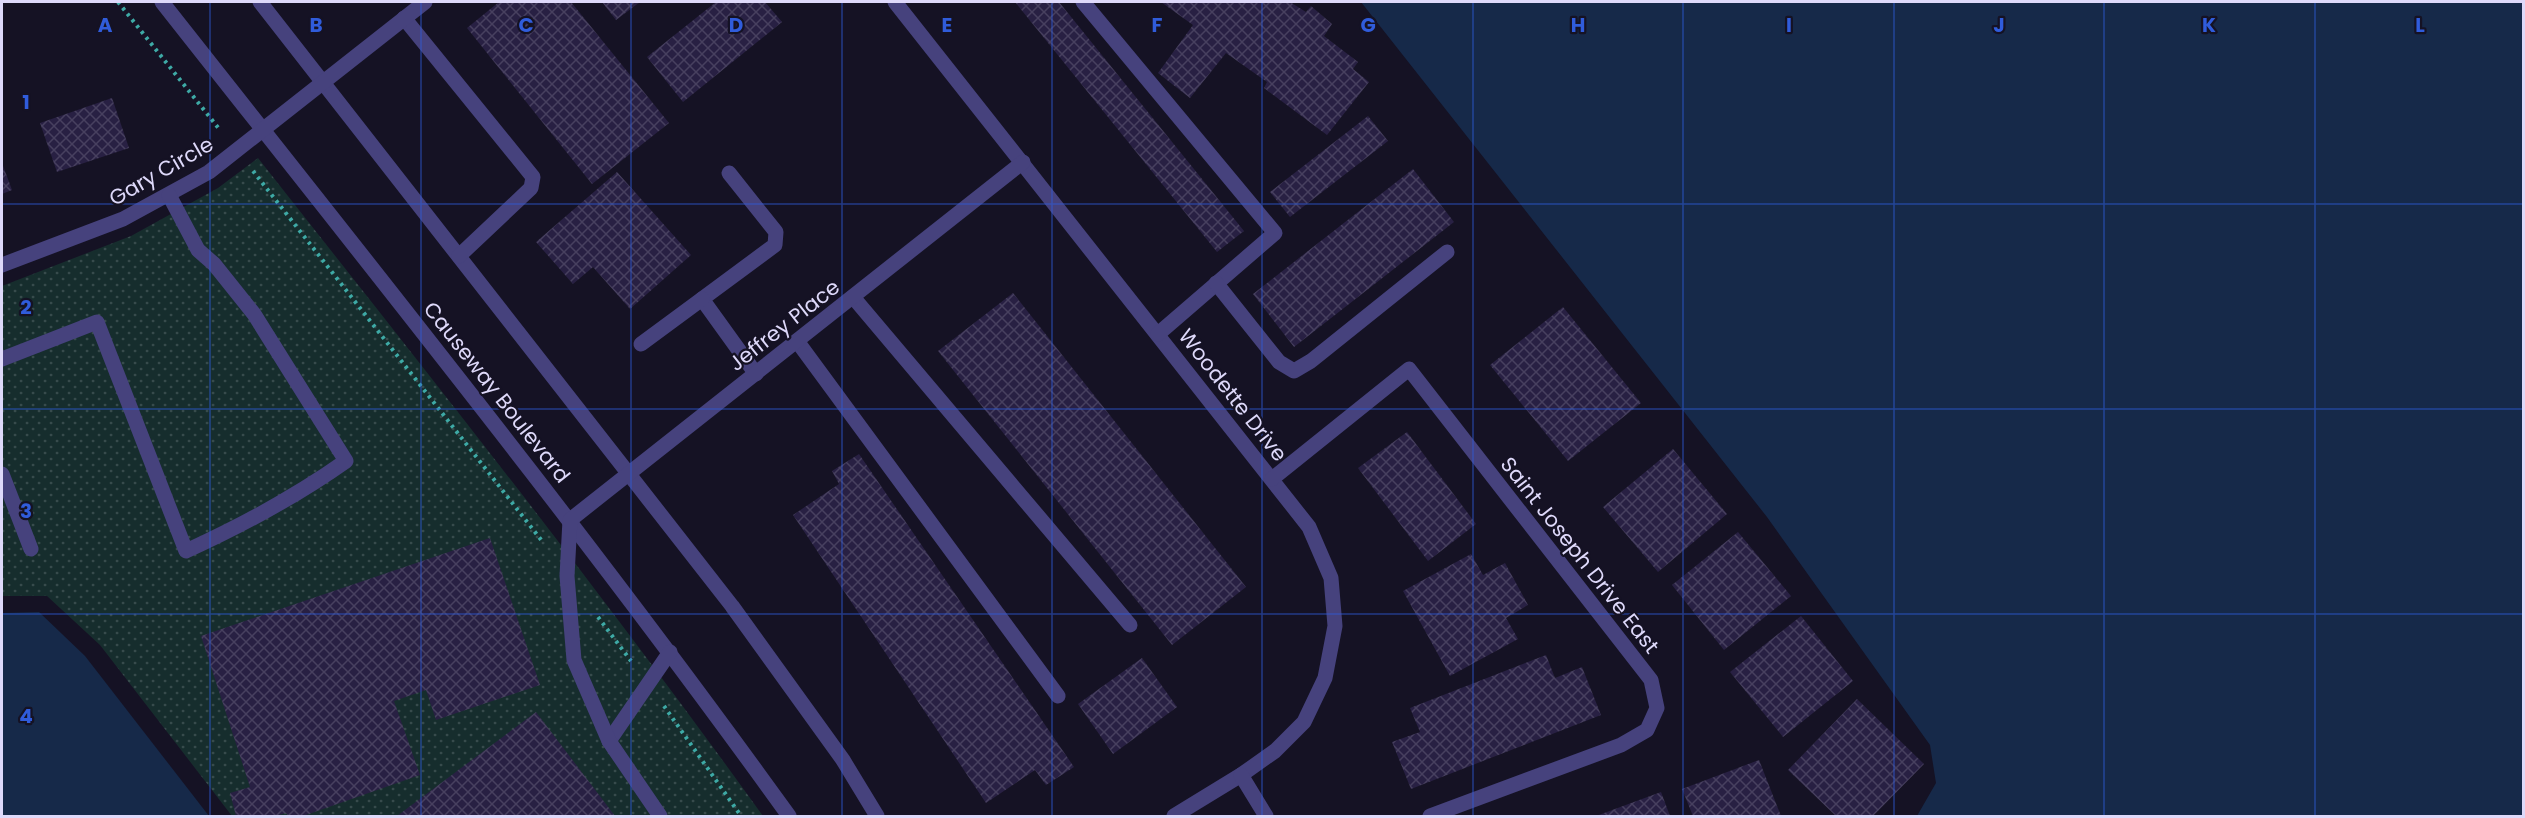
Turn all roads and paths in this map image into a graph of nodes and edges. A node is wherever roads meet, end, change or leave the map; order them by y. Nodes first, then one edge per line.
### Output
1 (118, 2) edge
2 (162, 2) edge
3 (260, 2) edge
4 (425, 2) edge
5 (1083, 2) edge
6 (898, 3) edge
7 (404, 18) junction
8 (323, 82) junction
9 (263, 130) junction
10 (237, 151) junction
11 (1023, 162) junction
12 (729, 173) dead end
13 (169, 195) junction
14 (1447, 252) dead end
15 (459, 256) junction
16 (2, 265) edge
17 (1216, 283) junction
18 (853, 297) junction
19 (702, 299) junction
20 (1158, 334) junction
21 (797, 341) junction
22 (641, 344) dead end
23 (2, 359) edge
24 (756, 374) junction
25 (2, 474) edge
26 (629, 474) junction
27 (1272, 478) junction
28 (570, 520) junction
29 (31, 549) dead end
30 (567, 576) junction
31 (595, 612) dead end
32 (1130, 625) dead end
33 (670, 652) junction
34 (649, 685) junction
35 (1058, 696) dead end
36 (609, 741) junction
37 (1241, 775) junction
38 (660, 816) edge
39 (741, 816) edge
40 (789, 816) edge
41 (877, 816) edge
42 (1174, 816) edge
43 (1266, 816) edge
44 (1430, 816) edge

1 - 10 path
2 - 9 street, Causeway Boulevard
3 - 8 street
4 - 7 street, Gary Circle
5 - 17 street
6 - 11 street, Woodette Drive
7 - 8 street, Gary Circle
7 - 15 street
8 - 9 street, Gary Circle
8 - 15 street
9 - 10 street, Gary Circle
9 - 28 street, Causeway Boulevard
10 - 13 street, Gary Circle
10 - 30 path
11 - 18 street, Jeffrey Place
11 - 20 street, Woodette Drive
12 - 19 street
13 - 16 street, Gary Circle
13 - 23 street
14 - 17 street
15 - 26 street
17 - 20 street
18 - 21 street, Jeffrey Place
18 - 32 street
19 - 22 street
19 - 24 street
20 - 27 street, Woodette Drive
21 - 24 street, Jeffrey Place
21 - 35 street
24 - 26 street, Jeffrey Place
25 - 29 street
26 - 28 street, Jeffrey Place
26 - 41 street
27 - 37 street, Woodette Drive
27 - 44 street, Saint Joseph Drive East
28 - 30 street
28 - 33 street, Causeway Boulevard
30 - 36 street
31 - 34 path
33 - 34 street
33 - 40 street, Causeway Boulevard
34 - 36 street
34 - 39 path
36 - 38 street
37 - 42 street, Woodette Drive
37 - 43 street

